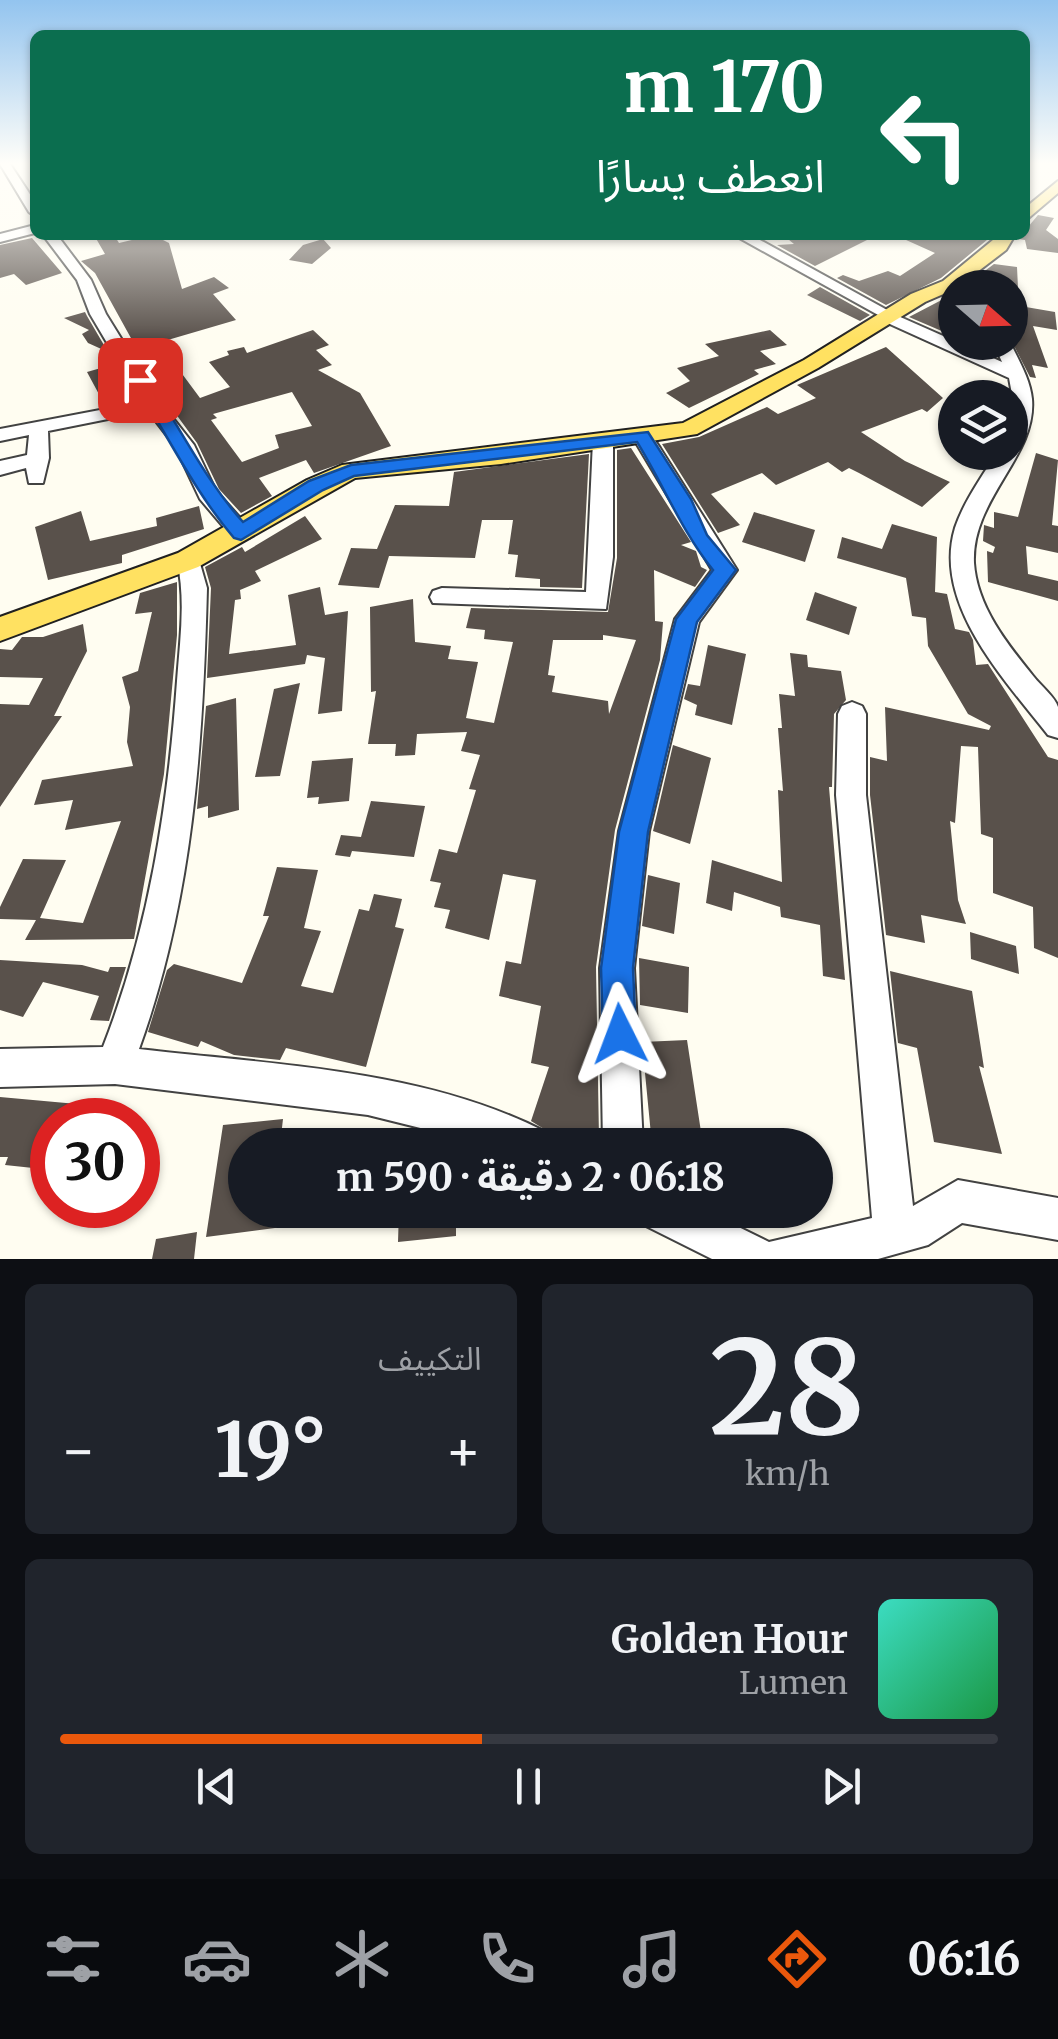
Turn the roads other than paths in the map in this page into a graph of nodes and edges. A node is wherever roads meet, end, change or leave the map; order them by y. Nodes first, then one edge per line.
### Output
1 (30, 230) edge
2 (0, 238) edge
3 (54, 240) edge
4 (749, 240) edge
5 (1003, 240) edge
6 (980, 270) edge
7 (938, 294) edge
8 (889, 316) junction
9 (1010, 360) edge
10 (1017, 375) junction
11 (1019, 380) edge
12 (153, 404) junction
13 (38, 426) junction
14 (0, 434) edge
15 (642, 436) junction
16 (603, 441) junction
17 (0, 468) edge
18 (996, 470) edge
19 (241, 533) junction
20 (188, 560) junction
21 (442, 598) dead end
22 (0, 629) edge
23 (852, 714) dead end
24 (1058, 726) edge
25 (114, 1065) junction
26 (0, 1068) edge
27 (498, 1128) edge
28 (622, 1128) edge
29 (1058, 1220) edge
30 (696, 1228) edge
31 (895, 1234) junction
32 (757, 1259) edge
33 (780, 1259) edge

1 - 2 street
3 - 12 street
4 - 8 street
5 - 6 main road
7 - 8 main road
8 - 10 street
8 - 15 main road
9 - 10 street
10 - 11 street
12 - 13 street
12 - 19 street
13 - 14 street
13 - 17 street
15 - 16 main road
15 - 28 street
16 - 19 main road
16 - 21 street
18 - 24 street
19 - 20 main road
20 - 22 main road
20 - 25 street
23 - 31 street
25 - 26 street
25 - 27 street
29 - 31 street
30 - 32 street
31 - 33 street

